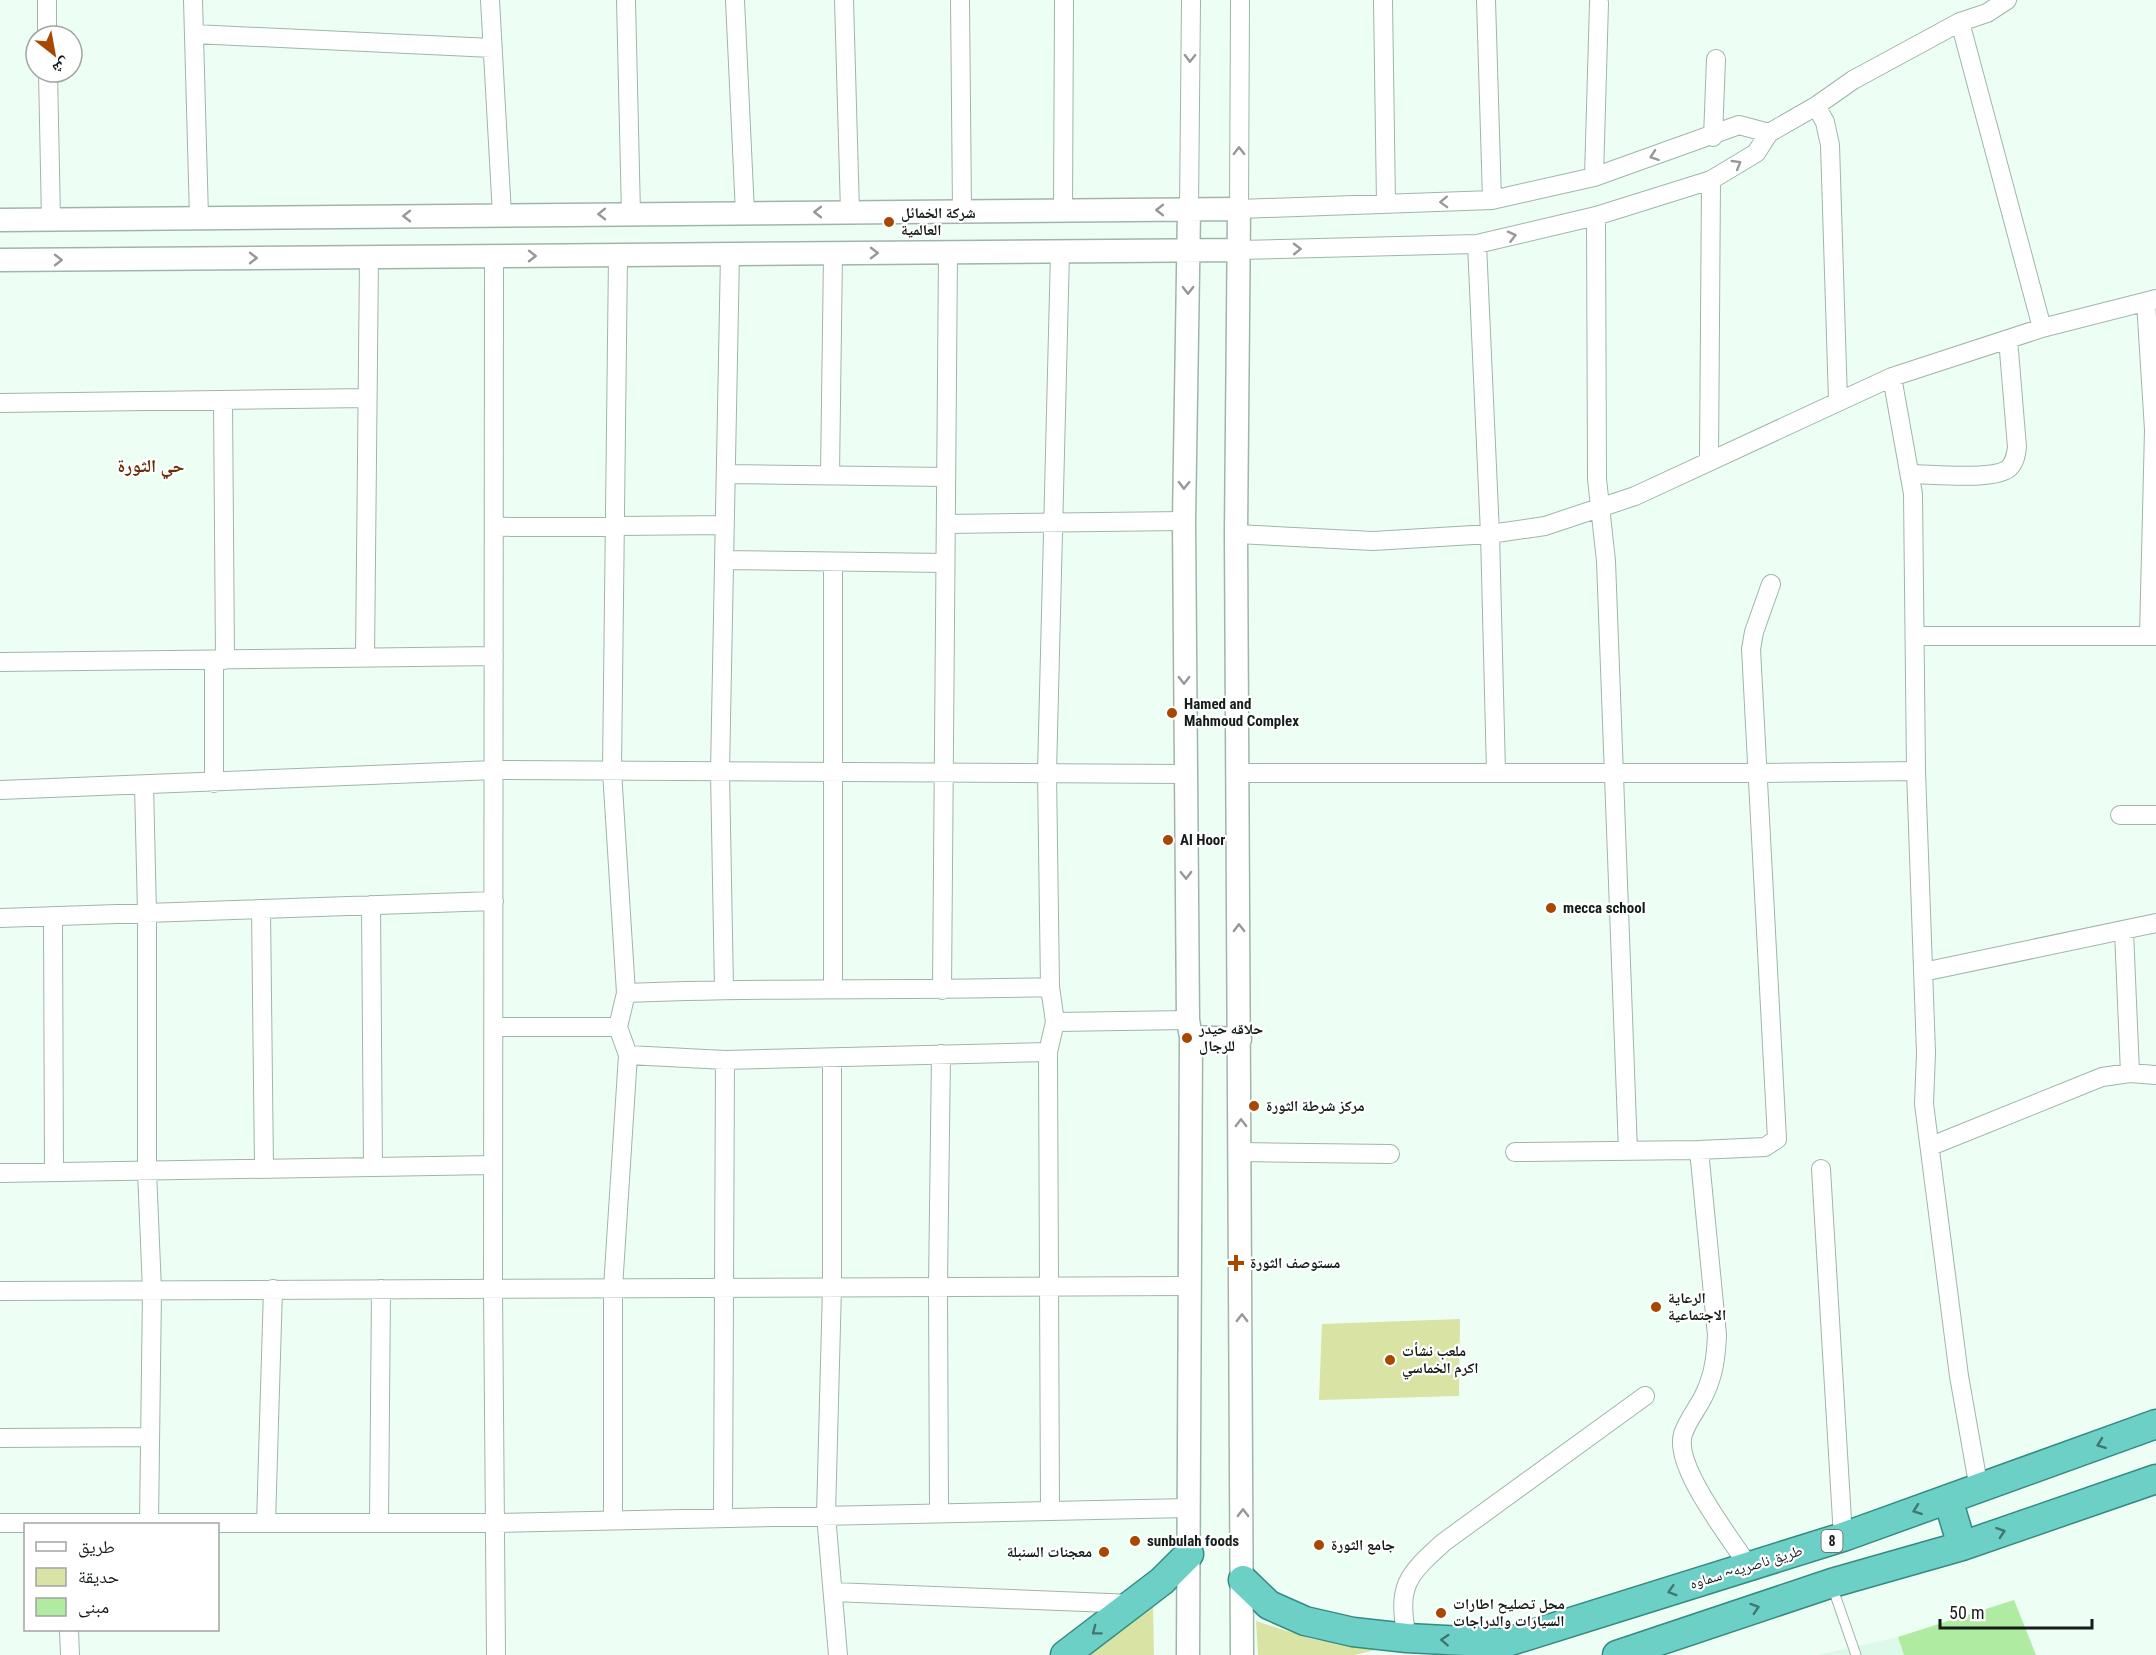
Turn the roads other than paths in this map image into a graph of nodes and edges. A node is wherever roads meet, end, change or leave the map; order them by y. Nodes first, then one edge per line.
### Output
1 (47, 0) edge
2 (193, 0) edge
3 (490, 0) edge
4 (626, 0) edge
5 (735, 0) edge
6 (844, 0) edge
7 (960, 0) edge
8 (1064, 0) edge
9 (1191, 0) edge
10 (1240, 0) edge
11 (1383, 0) edge
12 (1486, 0) edge
13 (2007, 0) edge
14 (1599, 3) dead end
15 (1960, 22) junction
16 (47, 24) edge
17 (194, 34) junction
18 (492, 48) junction
19 (1716, 59) dead end
20 (48, 84) edge
21 (1816, 106) junction
22 (1769, 133) junction
23 (1713, 137) junction
24 (1594, 177) junction
25 (1711, 180) junction
26 (1492, 200) junction
27 (1386, 204) junction
28 (1239, 209) junction
29 (1063, 210) junction
30 (1189, 210) junction
31 (962, 211) junction
32 (850, 212) junction
33 (745, 213) junction
34 (631, 214) junction
35 (502, 215) junction
36 (1596, 216) junction
37 (199, 217) junction
38 (0, 220) edge
39 (51, 220) junction
40 (1477, 244) junction
41 (1239, 250) junction
42 (1188, 251) junction
43 (1060, 252) junction
44 (948, 253) junction
45 (730, 254) junction
46 (833, 254) junction
47 (618, 255) junction
48 (494, 256) junction
49 (369, 257) junction
50 (0, 260) edge
51 (2151, 300) edge
52 (2042, 328) junction
53 (2008, 339) junction
54 (1892, 377) junction
55 (368, 398) junction
56 (223, 400) junction
57 (1838, 400) junction
58 (0, 403) edge
59 (1709, 461) junction
60 (726, 474) junction
61 (1911, 474) junction
62 (830, 476) junction
63 (946, 477) junction
64 (1599, 509) junction
65 (1184, 521) junction
66 (1053, 522) junction
67 (946, 524) junction
68 (725, 525) junction
69 (494, 527) junction
70 (615, 527) junction
71 (1236, 534) junction
72 (1490, 534) junction
73 (724, 560) junction
74 (833, 562) junction
75 (945, 563) junction
76 (1771, 584) dead end
77 (1915, 636) junction
78 (2152, 636) edge
79 (494, 656) junction
80 (365, 658) junction
81 (220, 660) junction
82 (0, 662) edge
83 (494, 770) junction
84 (612, 771) junction
85 (720, 771) junction
86 (1916, 771) junction
87 (835, 772) junction
88 (1496, 772) junction
89 (1612, 772) junction
90 (943, 773) junction
91 (1047, 773) junction
92 (1237, 773) junction
93 (1185, 774) junction
94 (1758, 774) junction
95 (214, 783) junction
96 (144, 785) junction
97 (0, 790) edge
98 (2120, 815) dead end
99 (2156, 815) edge
100 (494, 901) junction
101 (371, 905) junction
102 (261, 909) junction
103 (147, 913) junction
104 (53, 916) junction
105 (0, 918) edge
106 (2156, 922) edge
107 (2124, 931) junction
108 (1923, 972) junction
109 (1050, 987) junction
110 (724, 989) junction
111 (832, 989) junction
112 (942, 990) junction
113 (626, 993) junction
114 (1055, 1022) junction
115 (495, 1027) junction
116 (618, 1027) junction
117 (1189, 1028) junction
118 (1240, 1039) junction
119 (1048, 1052) junction
120 (941, 1054) junction
121 (628, 1055) junction
122 (832, 1058) junction
123 (725, 1059) junction
124 (2130, 1073) junction
125 (2156, 1075) edge
126 (1931, 1146) junction
127 (1699, 1150) junction
128 (1628, 1151) junction
129 (1241, 1152) junction
130 (1515, 1152) dead end
131 (1390, 1154) dead end
132 (493, 1165) junction
133 (373, 1167) junction
134 (264, 1169) junction
135 (1821, 1169) dead end
136 (147, 1171) junction
137 (54, 1172) junction
138 (0, 1173) edge
139 (938, 1286) junction
140 (1050, 1286) junction
141 (1190, 1286) junction
142 (723, 1287) junction
143 (832, 1287) junction
144 (493, 1288) junction
145 (613, 1288) junction
146 (273, 1289) junction
147 (381, 1289) junction
148 (152, 1290) junction
149 (0, 1291) edge
150 (1645, 1396) dead end
151 (2156, 1424) edge
152 (150, 1437) junction
153 (0, 1438) edge
154 (2156, 1479) edge
155 (1979, 1489) junction
156 (1948, 1499) junction
157 (1188, 1508) junction
158 (1050, 1510) junction
159 (939, 1513) junction
160 (826, 1515) junction
161 (723, 1518) junction
162 (613, 1520) junction
163 (0, 1523) edge
164 (24, 1523) edge
165 (149, 1523) joint
166 (266, 1523) junction
167 (379, 1523) junction
168 (495, 1523) junction
169 (1843, 1537) junction
170 (1962, 1546) junction
171 (1189, 1554) junction
172 (1749, 1567) junction
173 (1243, 1580) junction
174 (1832, 1583) junction
175 (833, 1592) junction
176 (1134, 1604) junction
177 (69, 1631) edge
178 (1407, 1638) junction
179 (1628, 1650) edge
180 (70, 1655) edge
181 (496, 1655) edge
182 (838, 1655) edge
183 (1065, 1655) edge
184 (1188, 1655) edge
185 (1242, 1655) edge
186 (1856, 1655) edge

1 - 16 street
2 - 17 street
3 - 18 street
4 - 34 street
5 - 33 street
6 - 32 street
7 - 31 street
8 - 29 street
9 -> 30 street
28 -> 10 street
11 - 27 street
12 - 26 street
13 - 15 street
14 - 24 street
15 - 21 street
15 - 52 street
17 - 18 street
17 - 37 street
18 - 35 street
19 - 23 street
20 - 39 street
21 - 22 street
21 - 57 street
22 - 23 street
25 -> 22 street
23 -> 24 street
24 - 26 street
25 - 36 street
25 - 59 street
26 -> 27 street
27 - 28 street
28 - 30 street
28 - 41 street
30 -> 29 street
29 - 31 street
30 - 42 street
31 - 32 street
32 -> 33 street
33 - 34 street
34 -> 35 street
35 -> 37 street
40 -> 36 street
36 - 64 street
37 - 39 street
38 - 39 street
41 -> 40 street
40 - 72 street
41 - 42 street
41 - 71 street
42 - 43 street
42 -> 65 street
43 - 44 street
43 - 66 street
46 -> 44 street
44 - 63 street
45 - 46 street
45 - 47 street
45 - 60 street
46 - 62 street
48 -> 47 street
47 - 70 street
48 - 49 street
48 - 69 street
50 -> 49 street
49 - 55 street
51 - 52 street
51 - 78 street
52 - 53 street
53 - 54 street
53 - 61 street
54 - 57 street
54 - 61 street
55 - 56 street
55 - 80 street
56 - 58 street
56 - 81 street
57 - 59 street
59 - 64 street
60 - 62 street
60 - 68 street
61 - 77 street
62 - 63 street
63 - 67 street
64 - 72 street
64 - 89 street
65 - 66 street
65 -> 93 street
66 - 67 street
66 - 91 street
67 - 75 street
68 - 70 street
68 - 73 street
69 - 70 street
69 - 79 street
70 - 84 street
71 - 72 street
71 - 92 street
72 - 88 street
73 - 74 street
73 - 85 street
74 - 75 street
74 - 87 street
75 - 90 street
76 - 94 street
77 - 78 street
77 - 86 street
79 - 80 street
79 - 83 street
80 - 81 street
81 - 82 street
81 - 95 street
83 - 84 street
83 - 95 street
83 - 100 street
84 - 85 street
84 - 113 street
85 - 87 street
85 - 110 street
86 - 94 street
86 - 108 street
87 - 90 street
87 - 111 street
88 - 89 street
88 - 92 street
89 - 94 street
89 - 128 street
90 - 91 street
90 - 112 street
91 - 93 street
91 - 109 street
118 -> 92 street
93 -> 117 street
94 - 127 street
95 - 96 street
96 - 97 street
96 - 103 street
98 - 99 street
100 - 101 street
100 - 115 street
101 - 102 street
101 - 133 street
102 - 103 street
102 - 134 street
103 - 104 street
103 - 136 street
104 - 105 street
104 - 137 street
106 - 107 street
107 - 108 street
107 - 124 street
108 - 126 street
109 - 112 street
109 - 114 street
110 - 111 street
110 - 113 street
111 - 112 street
113 - 116 street
114 - 117 street
114 - 119 street
115 - 116 street
115 - 132 street
116 - 121 street
117 - 118 street
117 - 141 street
129 -> 118 street
119 - 120 street
119 - 140 street
120 - 122 street
120 - 139 street
121 - 123 street
121 - 145 street
122 - 123 street
122 - 143 street
123 - 142 street
124 - 125 street
124 - 126 street
126 - 155 street
127 - 128 street
127 - 172 street
128 - 130 street
129 - 131 street
173 -> 129 street
132 - 133 street
132 - 144 street
133 - 134 street
134 - 136 street
135 - 169 street
136 - 137 street
136 - 148 street
137 - 138 street
139 - 140 street
139 - 143 street
139 - 159 street
140 - 141 street
140 - 158 street
141 - 157 street
142 - 143 street
142 - 145 street
142 - 161 street
143 - 160 street
144 - 145 street
144 - 147 street
144 - 168 street
145 - 162 street
146 - 147 street
146 - 148 street
146 - 166 street
147 - 167 street
148 - 149 street
148 - 152 street
150 - 178 street
151 -> 155 highway, طريق ناصريه~ سماوه / 8
152 - 153 street
152 - 165 street
170 -> 154 highway
155 - 156 highway, طريق ناصريه~ سماوه / 8
156 -> 169 highway, طريق ناصريه~ سماوه / 8
156 - 170 highway
157 - 158 street
157 - 171 street
158 - 159 street
159 - 160 street
160 - 161 street
160 - 175 street
161 - 162 street
162 - 168 street
163 - 164 street
165 - 166 street
166 - 167 street
167 - 168 street
168 - 181 street
169 - 172 highway, طريق ناصريه~ سماوه / 8
170 - 174 highway
171 - 176 highway
171 - 184 street
172 -> 178 highway, طريق ناصريه~ سماوه / 8
173 - 178 highway
173 - 185 street
179 -> 174 highway
174 - 186 lane
175 - 176 street
175 - 182 street
176 -> 183 highway
177 - 180 street

